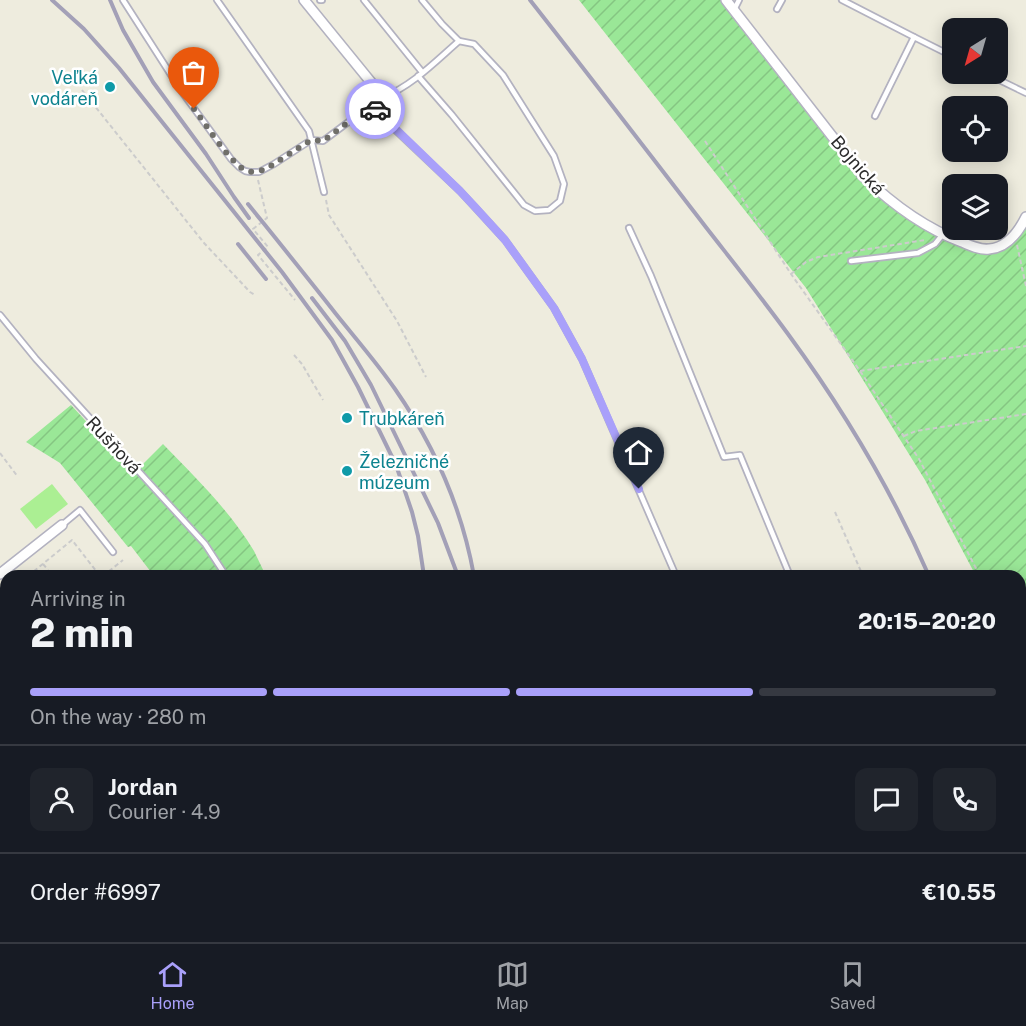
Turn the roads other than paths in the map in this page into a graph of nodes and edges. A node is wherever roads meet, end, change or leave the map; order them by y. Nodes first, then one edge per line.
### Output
1 (123, 0) edge
2 (217, 0) edge
3 (304, 0) edge
4 (364, 0) edge
5 (422, 0) edge
6 (726, 0) edge
7 (738, 0) edge
8 (782, 0) edge
9 (842, 0) edge
10 (777, 9) dead end
11 (734, 10) junction
12 (914, 37) junction
13 (459, 41) junction
14 (942, 51) edge
15 (420, 74) junction
16 (1008, 84) edge
17 (1026, 93) edge
18 (383, 97) junction
19 (371, 105) junction
20 (875, 116) dead end
21 (311, 140) junction
22 (324, 192) road end
23 (1026, 217) edge
24 (629, 228) dead end
25 (942, 233) edge
26 (942, 235) edge
27 (958, 240) edge
28 (851, 261) dead end
29 (0, 315) edge
30 (62, 525) joint
31 (113, 552) dead end
32 (5, 570) edge
33 (222, 570) edge
34 (673, 570) edge
35 (788, 570) edge

1 - 21 lane
2 - 21 lane
3 - 18 street
4 - 15 lane
5 - 13 lane
6 - 11 street, Bojnická
7 - 11 lane
8 - 10 lane
9 - 12 lane
11 - 25 street, Bojnická
12 - 14 lane
12 - 20 lane
13 - 15 lane
13 - 15 lane
15 - 18 lane
16 - 17 lane
18 - 19 street
19 - 21 lane
19 - 34 lane
21 - 22 lane
23 - 27 street, Bojnická
24 - 35 lane
26 - 28 lane
29 - 33 lane, Rušňová
30 - 31 lane
30 - 32 street

